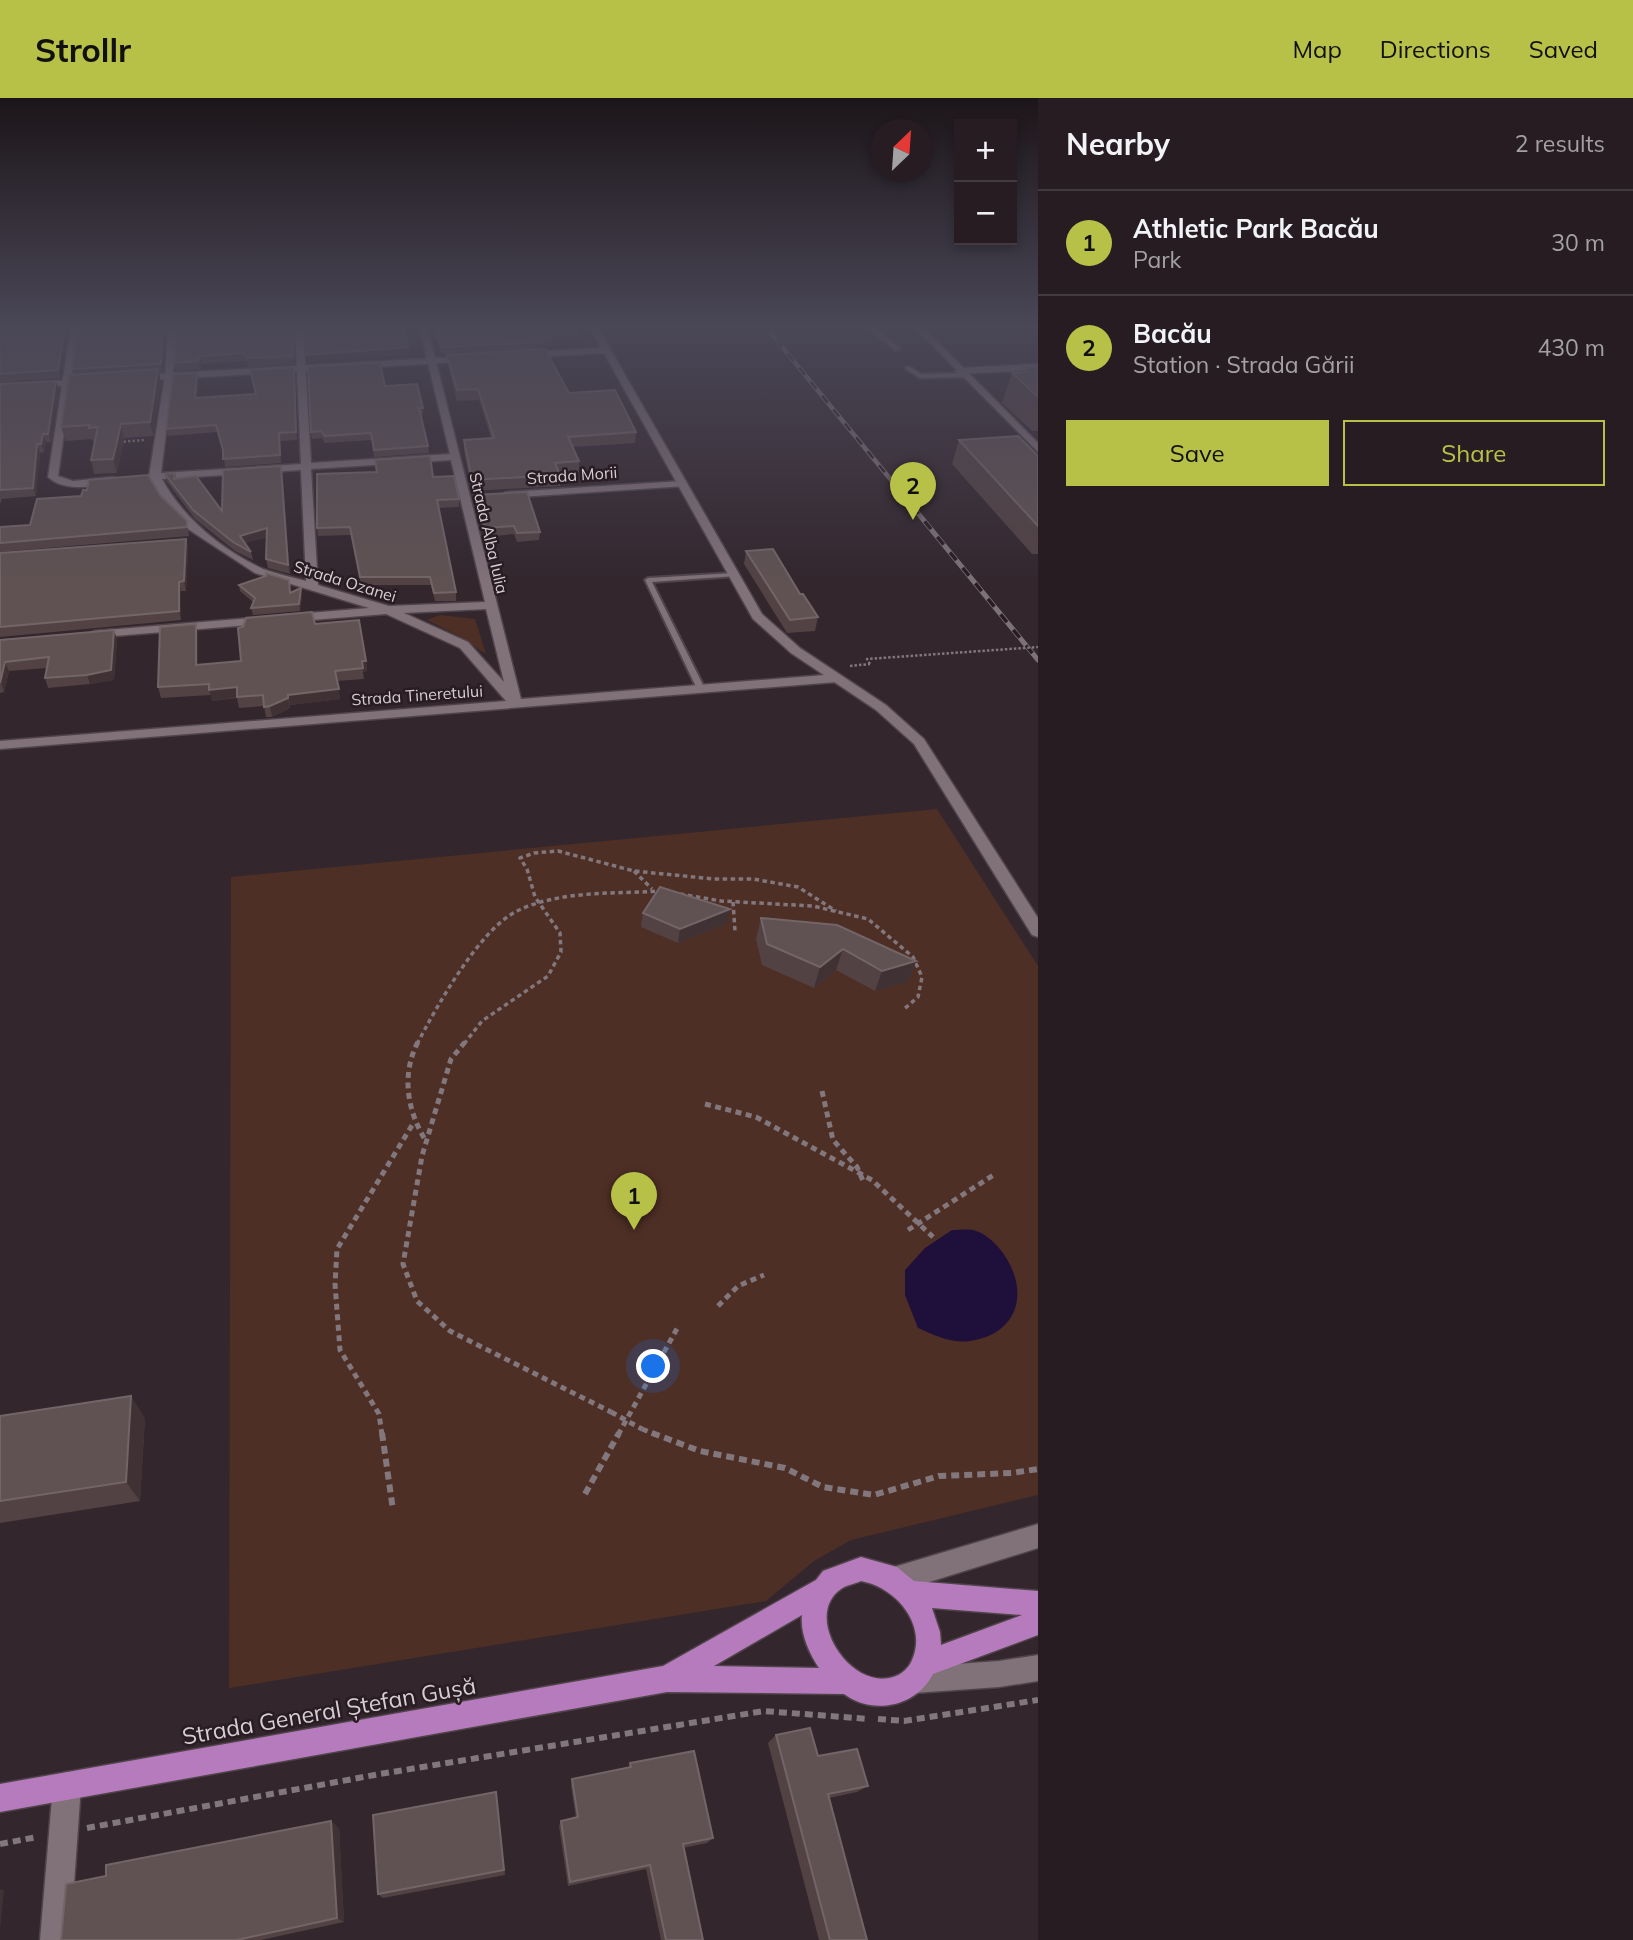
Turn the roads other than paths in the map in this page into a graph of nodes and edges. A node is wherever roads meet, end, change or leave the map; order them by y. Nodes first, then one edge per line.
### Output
1 (62, 412) edge
2 (164, 412) edge
3 (303, 412) edge
4 (444, 412) edge
5 (641, 412) edge
6 (1001, 412) edge
7 (1037, 447) edge
8 (455, 457) junction
9 (305, 465) junction
10 (155, 476) junction
11 (141, 477) edge
12 (127, 478) edge
13 (682, 484) junction
14 (491, 496) edge
15 (478, 497) edge
16 (464, 498) junction
17 (210, 541) junction
18 (197, 542) dead end
19 (734, 575) junction
20 (312, 588) junction
21 (489, 605) junction
22 (388, 610) junction
23 (83, 636) edge
24 (837, 678) junction
25 (701, 690) junction
26 (516, 705) junction
27 (0, 745) edge
28 (1038, 930) edge
29 (1038, 1536) edge
30 (902, 1587) junction
31 (820, 1591) junction
32 (1038, 1604) edge
33 (1038, 1622) edge
34 (1038, 1668) edge
35 (920, 1672) junction
36 (667, 1679) junction
37 (847, 1681) junction
38 (67, 1786) junction
39 (0, 1798) edge
40 (55, 1940) edge

1 - 12 street
2 - 10 street
3 - 9 street
4 - 8 street, Strada Alba Iulia
5 - 13 street
6 - 7 street
8 - 9 street
8 - 16 street, Strada Alba Iulia
9 - 10 street
9 - 20 street
10 - 11 street
10 - 17 street, Strada Ozanei
13 - 14 street, Strada Morii
13 - 19 street
15 - 16 street
16 - 21 street, Strada Alba Iulia
17 - 18 street
17 - 20 street, Strada Ozanei
19 - 24 street
19 - 25 lane
20 - 22 street, Strada Ozanei
21 - 22 street
21 - 26 street, Strada Alba Iulia
22 - 23 street
22 - 26 street, Strada Ozanei
24 - 25 street, Strada Tineretului
24 - 28 street
25 - 26 street, Strada Tineretului
26 - 27 street, Strada Tineretului
29 - 30 street
30 - 31 main road
30 - 32 main road
30 - 35 main road
31 - 36 main road, Strada General Ștefan Gușă
31 - 37 main road
33 - 35 main road
34 - 35 street
35 - 37 main road
36 - 37 main road, Strada General Ștefan Gușă
36 - 38 main road, Strada General Ștefan Gușă
38 - 39 main road, Strada General Ștefan Gușă
38 - 40 street

